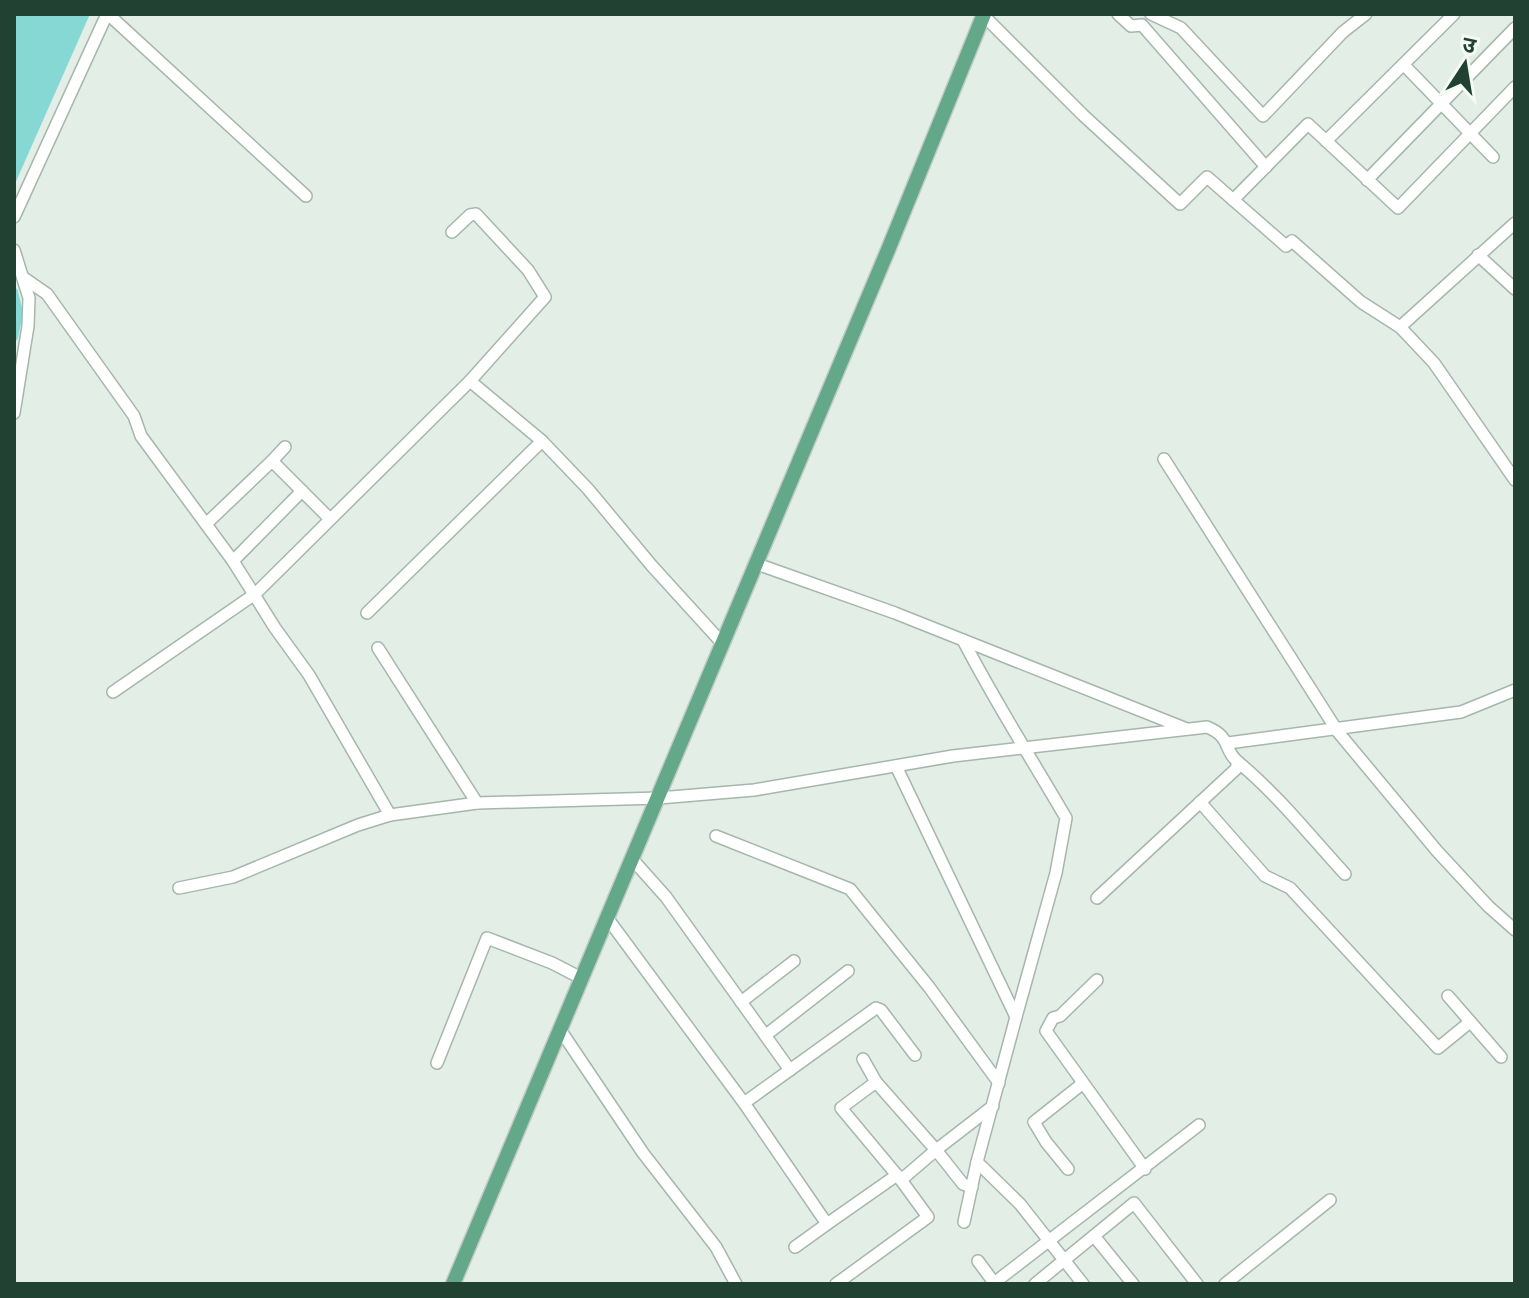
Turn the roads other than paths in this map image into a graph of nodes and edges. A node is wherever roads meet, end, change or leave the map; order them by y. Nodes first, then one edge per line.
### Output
1 (107, 14) edge
2 (1118, 14) edge
3 (1151, 14) edge
4 (1366, 14) edge
5 (1454, 14) edge
6 (983, 15) edge
7 (1515, 28) edge
8 (1404, 65) junction
9 (1515, 87) edge
10 (1442, 103) junction
11 (1471, 133) junction
12 (1326, 141) junction
13 (1493, 157) dead end
14 (1266, 167) junction
15 (1367, 180) junction
16 (306, 196) dead end
17 (1233, 200) junction
18 (14, 217) edge
19 (1515, 223) edge
20 (452, 232) dead end
21 (14, 250) edge
22 (1478, 255) junction
23 (24, 278) junction
24 (1515, 289) edge
25 (1400, 327) junction
26 (470, 381) junction
27 (14, 413) edge
28 (542, 441) junction
29 (285, 447) dead end
30 (1164, 459) dead end
31 (272, 461) junction
32 (1514, 478) edge
33 (302, 491) junction
34 (330, 519) junction
35 (206, 524) junction
36 (233, 561) junction
37 (757, 564) junction
38 (255, 594) junction
39 (367, 613) dead end
40 (963, 640) junction
41 (723, 644) junction
42 (378, 648) dead end
43 (1515, 690) edge
44 (113, 692) dead end
45 (1187, 729) junction
46 (1337, 729) junction
47 (1228, 743) junction
48 (1025, 748) junction
49 (1238, 762) junction
50 (896, 766) junction
51 (659, 798) junction
52 (1200, 802) junction
53 (477, 803) junction
54 (390, 815) junction
55 (716, 836) dead end
56 (633, 860) junction
57 (1345, 874) dead end
58 (179, 888) dead end
59 (1097, 898) dead end
60 (608, 919) junction
61 (1515, 930) edge
62 (794, 961) dead end
63 (848, 971) dead end
64 (583, 979) junction
65 (1097, 980) dead end
66 (1448, 996) dead end
67 (741, 1002) junction
68 (1016, 1017) junction
69 (1470, 1022) junction
70 (561, 1031) junction
71 (766, 1035) junction
72 (915, 1055) dead end
73 (1501, 1057) dead end
74 (863, 1059) dead end
75 (437, 1063) dead end
76 (790, 1070) junction
77 (876, 1082) junction
78 (999, 1083) junction
79 (1082, 1084) junction
80 (744, 1103) junction
81 (993, 1106) junction
82 (1199, 1125) dead end
83 (936, 1150) junction
84 (977, 1162) junction
85 (1068, 1169) dead end
86 (1145, 1169) junction
87 (899, 1177) junction
88 (972, 1187) junction
89 (1330, 1200) dead end
90 (964, 1222) dead end
91 (827, 1224) junction
92 (1094, 1236) junction
93 (1049, 1240) junction
94 (795, 1247) dead end
95 (978, 1261) dead end
96 (1064, 1261) junction
97 (453, 1284) edge
98 (736, 1284) edge
99 (836, 1284) edge
100 (994, 1284) edge
101 (1035, 1284) edge
102 (1083, 1284) edge
103 (1133, 1284) edge
104 (1197, 1284) edge
105 (1225, 1284) edge

1 - 16 street
1 - 18 street
2 - 14 street
3 - 4 street
5 - 8 street
6 - 17 street
6 - 37 main road
7 - 10 street
8 - 10 street
8 - 12 street
9 - 11 street
10 - 11 street
10 - 15 street
11 - 13 street
11 - 15 street
12 - 14 street
12 - 15 street
14 - 17 street
17 - 25 street
19 - 22 street
20 - 26 street
21 - 23 street
22 - 24 street
22 - 25 street
23 - 27 street
23 - 35 street
25 - 32 street
26 - 28 street
26 - 34 street
28 - 39 street
28 - 41 street
29 - 31 street
30 - 46 street
31 - 33 street
31 - 35 street
33 - 34 street
33 - 36 street
34 - 38 street
35 - 36 street
36 - 38 street
37 - 40 street
37 - 41 main road
38 - 44 street
38 - 54 street
40 - 45 street
40 - 48 street
41 - 51 main road
42 - 53 street
43 - 46 street
45 - 47 street
45 - 48 street
46 - 47 street
46 - 61 street
47 - 49 street
48 - 50 street
48 - 68 street
49 - 52 street
49 - 57 street
50 - 51 street
50 - 68 street
51 - 53 street
51 - 56 main road
52 - 59 street
52 - 69 street
53 - 54 street
54 - 58 street
55 - 78 street
56 - 60 main road
56 - 67 street
60 - 64 main road
60 - 80 street
62 - 67 street
63 - 71 street
64 - 70 main road
64 - 75 street
65 - 79 street
66 - 69 street
67 - 71 street
68 - 78 street
69 - 73 street
70 - 97 main road
70 - 98 street
71 - 76 street
72 - 76 street
74 - 77 street
76 - 80 street
77 - 83 street
77 - 87 street
78 - 81 street
79 - 85 street
79 - 86 street
80 - 91 street
81 - 83 street
81 - 84 street
82 - 86 street
83 - 87 street
83 - 88 street
84 - 88 street
84 - 93 street
86 - 93 street
87 - 91 street
87 - 99 street
88 - 90 street
89 - 105 street
91 - 94 street
92 - 96 street
92 - 103 street
92 - 104 street
93 - 96 street
93 - 100 street
95 - 100 street
96 - 101 street
96 - 102 street

